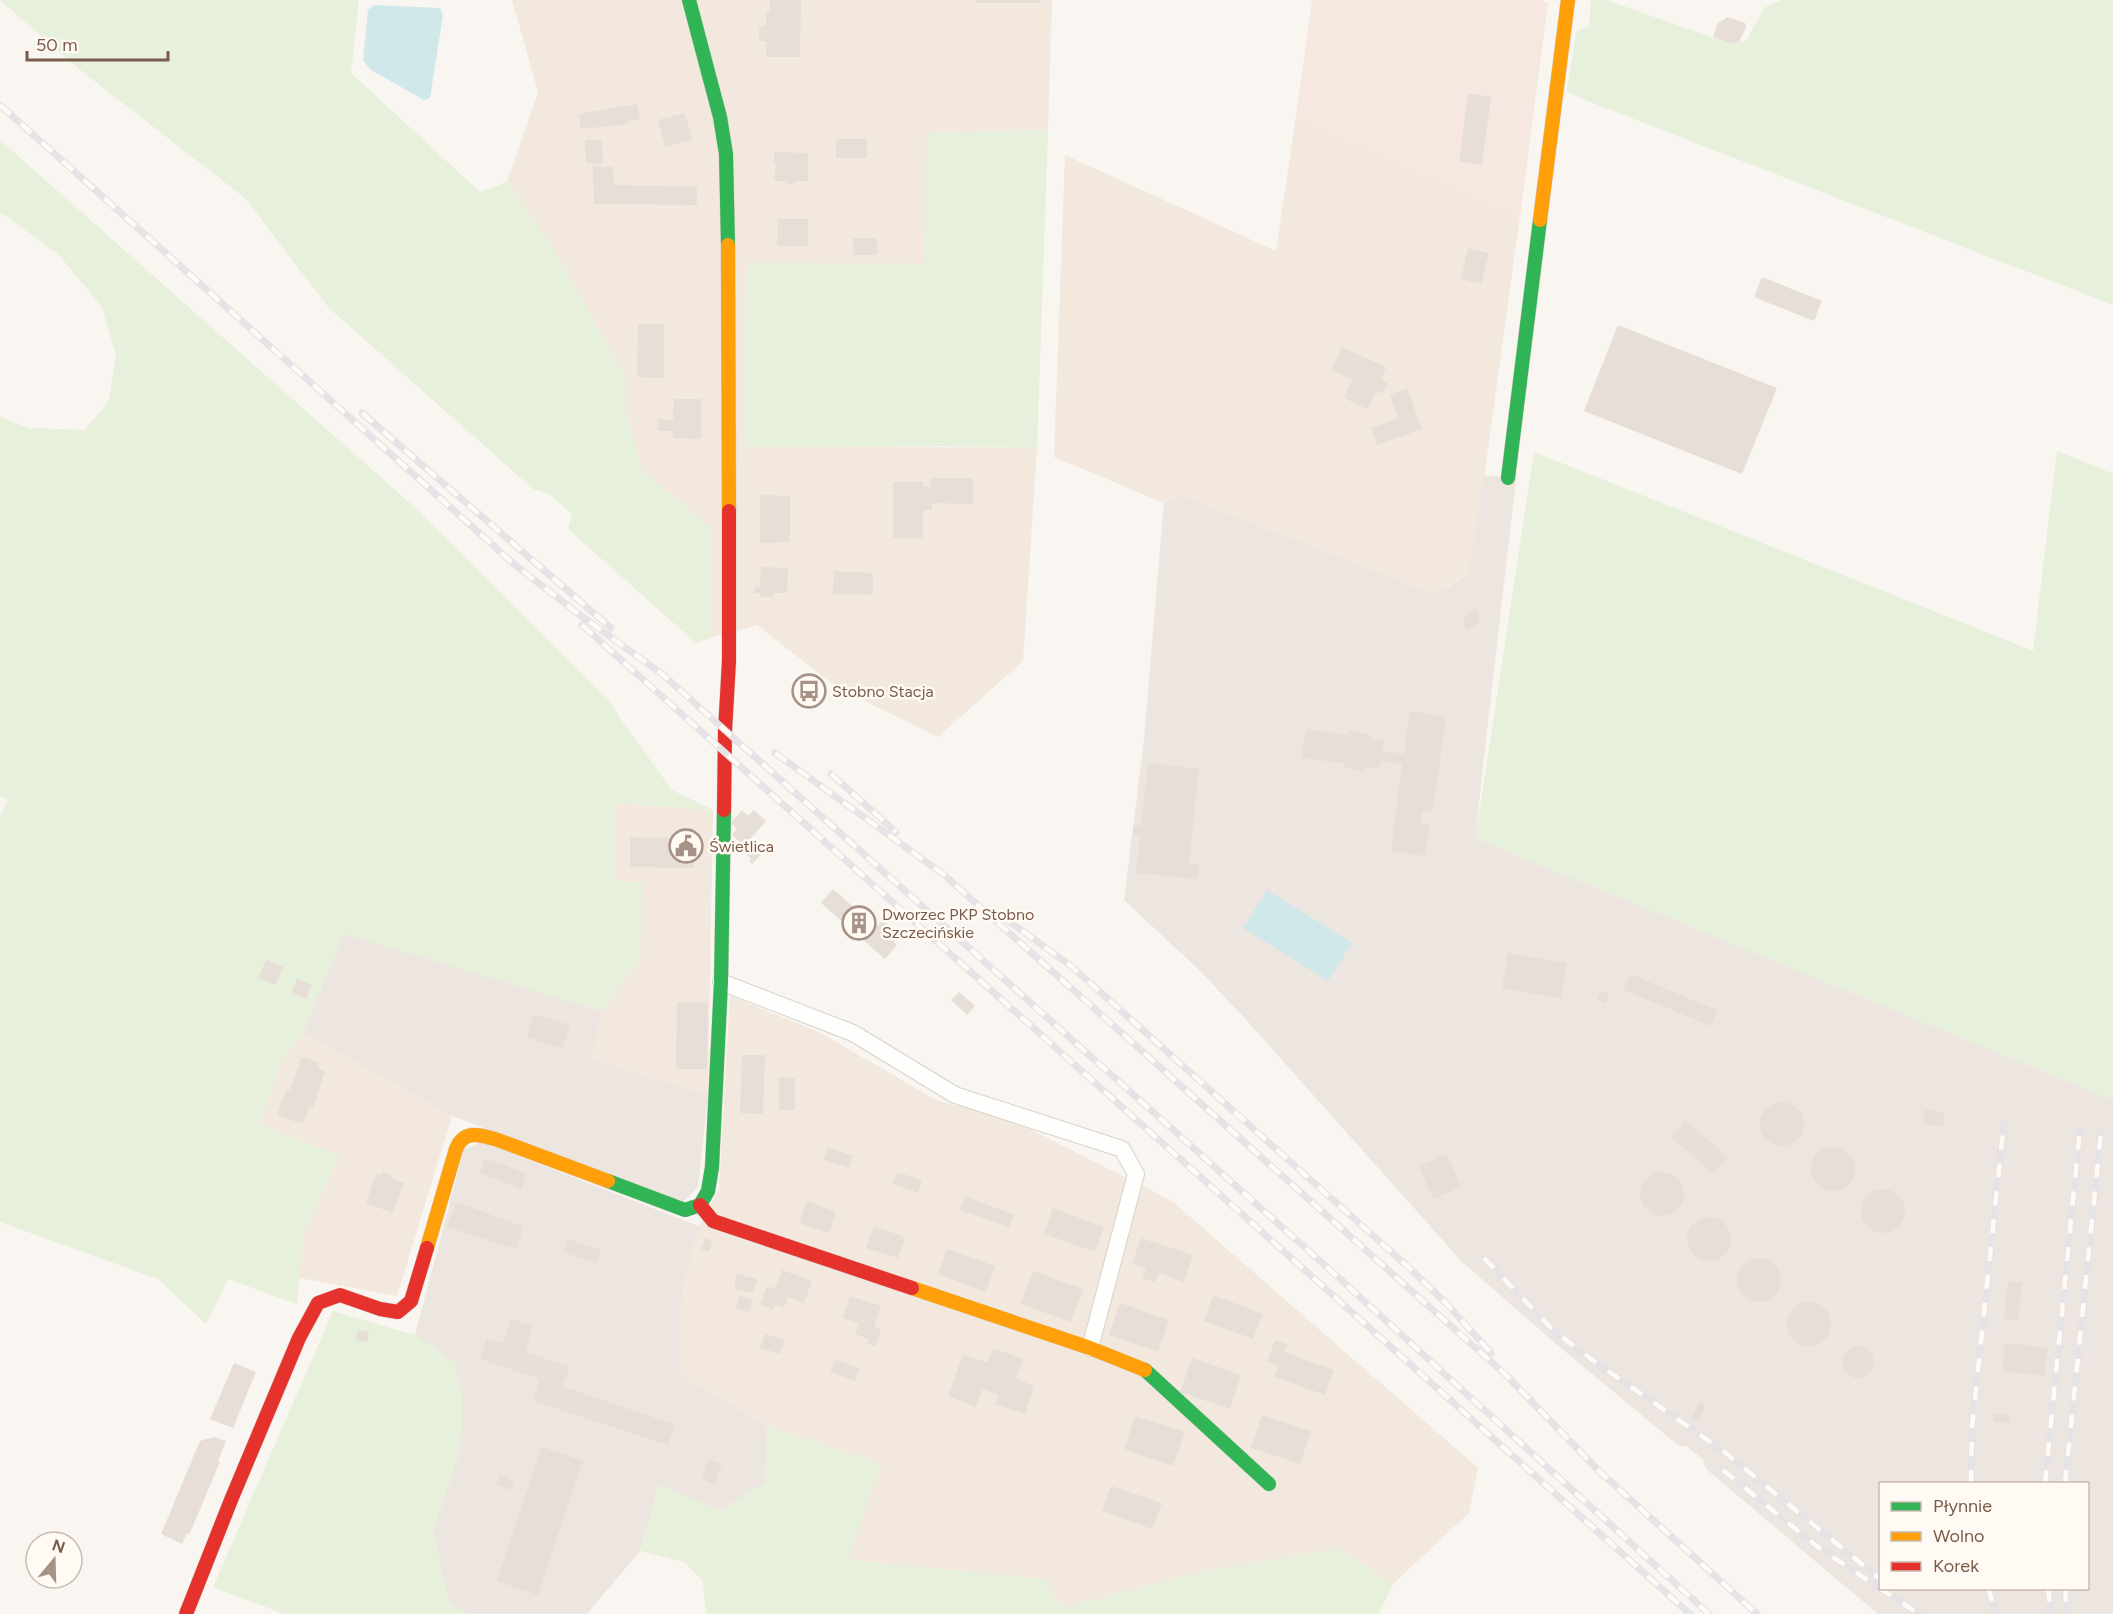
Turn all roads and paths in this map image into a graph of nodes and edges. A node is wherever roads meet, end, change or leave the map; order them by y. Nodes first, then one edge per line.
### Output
1 (689, 0) edge
2 (1568, 0) edge
3 (1508, 478) dead end
4 (722, 982) junction
5 (700, 1205) junction
6 (1090, 1348) junction
7 (1269, 1484) dead end
8 (186, 1614) edge

1 - 4 street
2 - 3 street
4 - 5 street
4 - 6 street
5 - 6 street
5 - 8 street
6 - 7 street

